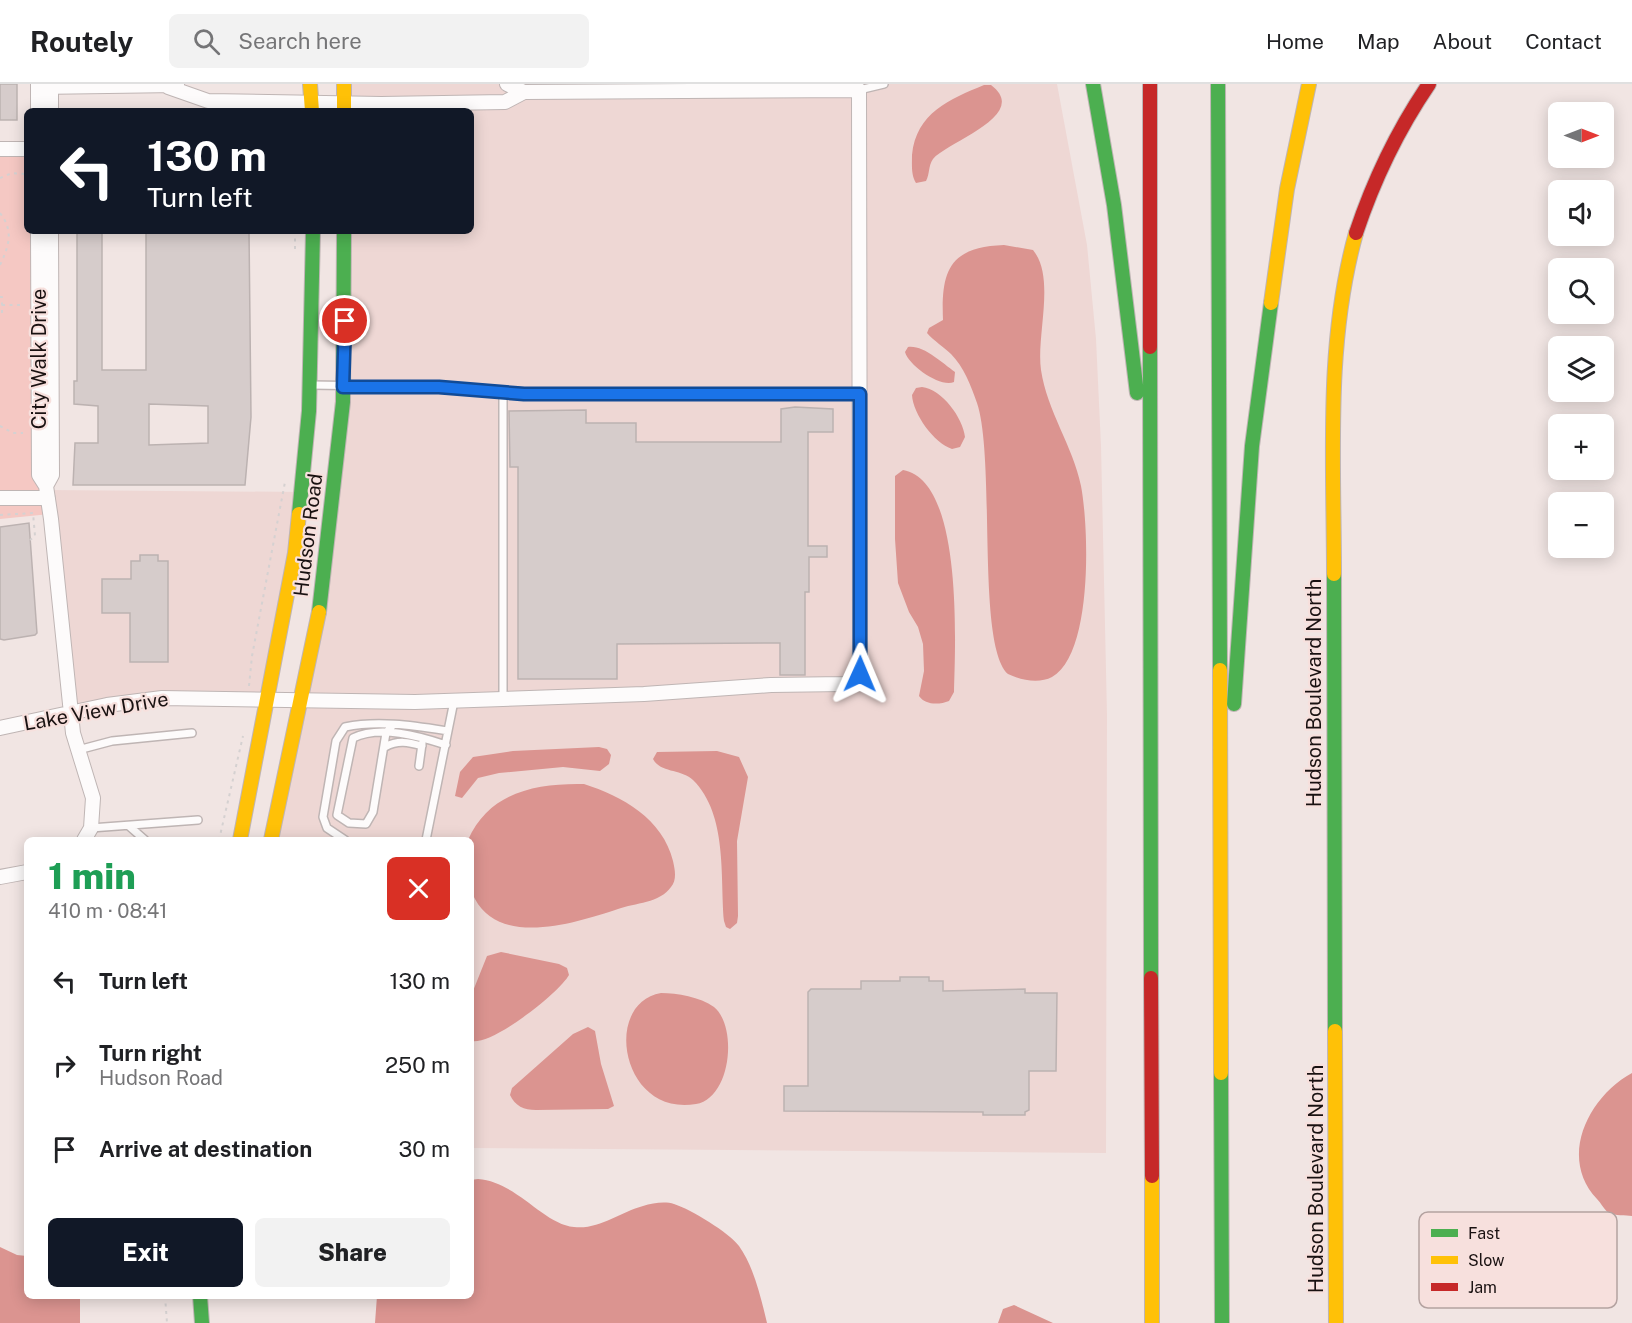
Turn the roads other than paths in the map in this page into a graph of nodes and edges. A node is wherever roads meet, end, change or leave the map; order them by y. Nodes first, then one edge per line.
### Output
1 (184, 84) edge
2 (310, 84) edge
3 (344, 84) edge
4 (507, 84) edge
5 (884, 84) edge
6 (1093, 84) edge
7 (1150, 84) edge
8 (1218, 84) edge
9 (1309, 84) edge
10 (1430, 84) edge
11 (45, 85) edge
12 (168, 87) junction
13 (859, 90) junction
14 (524, 92) junction
15 (312, 107) edge
16 (344, 107) edge
17 (39, 108) edge
18 (50, 108) edge
19 (0, 149) edge
20 (24, 149) edge
21 (38, 234) edge
22 (51, 234) edge
23 (313, 234) edge
24 (345, 234) edge
25 (310, 385) junction
26 (343, 387) junction
27 (503, 394) junction
28 (860, 394) junction
29 (47, 492) junction
30 (1150, 496) junction
31 (0, 498) edge
32 (503, 698) junction
33 (268, 699) junction
34 (301, 699) junction
35 (454, 701) junction
36 (73, 712) junction
37 (393, 725) junction
38 (0, 728) edge
39 (448, 731) junction
40 (192, 733) dead end
41 (386, 734) junction
42 (423, 738) junction
43 (446, 745) junction
44 (422, 746) junction
45 (385, 747) junction
46 (78, 750) junction
47 (419, 766) dead end
48 (198, 820) dead end
49 (129, 826) junction
50 (87, 834) edge
51 (142, 837) edge
52 (241, 837) edge
53 (272, 837) edge
54 (340, 837) edge
55 (427, 837) edge
56 (1221, 843) junction
57 (24, 873) edge
58 (0, 877) edge
59 (200, 1299) edge
60 (202, 1323) edge
61 (1152, 1323) edge
62 (1222, 1323) edge
63 (1336, 1323) edge

1 - 12 street
2 - 15 main road
3 - 16 main road
4 - 14 street
5 - 13 lane
6 - 30 main road
7 - 30 main road
8 - 56 main road
9 - 56 main road
10 - 63 main road, Hudson Boulevard North
11 - 12 street
11 - 17 street
11 - 18 street
12 - 15 street
13 - 14 street
13 - 28 street
14 - 16 street
15 - 16 street
19 - 20 street
21 - 29 street, City Walk Drive
22 - 29 street, City Walk Drive
23 - 25 main road, Hudson Road
24 - 26 main road, Hudson Road
25 - 26 lane
25 - 33 main road, Hudson Road
26 - 27 lane
26 - 34 main road, Hudson Road
27 - 28 lane
27 - 32 lane
28 - 32 street, Lake View Drive
29 - 31 street
29 - 36 street, City Walk Drive
30 - 61 main road
32 - 35 street, Lake View Drive
33 - 34 street, Lake View Drive
33 - 36 street, Lake View Drive
33 - 52 main road, Hudson Road
34 - 35 street, Lake View Drive
34 - 53 main road, Hudson Road
35 - 39 lane
36 - 38 street, Lake View Drive
36 - 46 street, City Walk Drive
37 - 39 lane
37 - 41 lane
37 - 54 lane
39 - 43 lane
40 - 46 lane
41 - 42 lane
41 - 45 lane
41 - 45 lane
42 - 43 lane
42 - 44 lane
43 - 55 lane
44 - 45 lane
44 - 47 lane
46 - 50 street, City Walk Drive
48 - 49 lane
49 - 50 lane
49 - 51 lane
56 - 62 main road
57 - 58 street
59 - 60 main road

